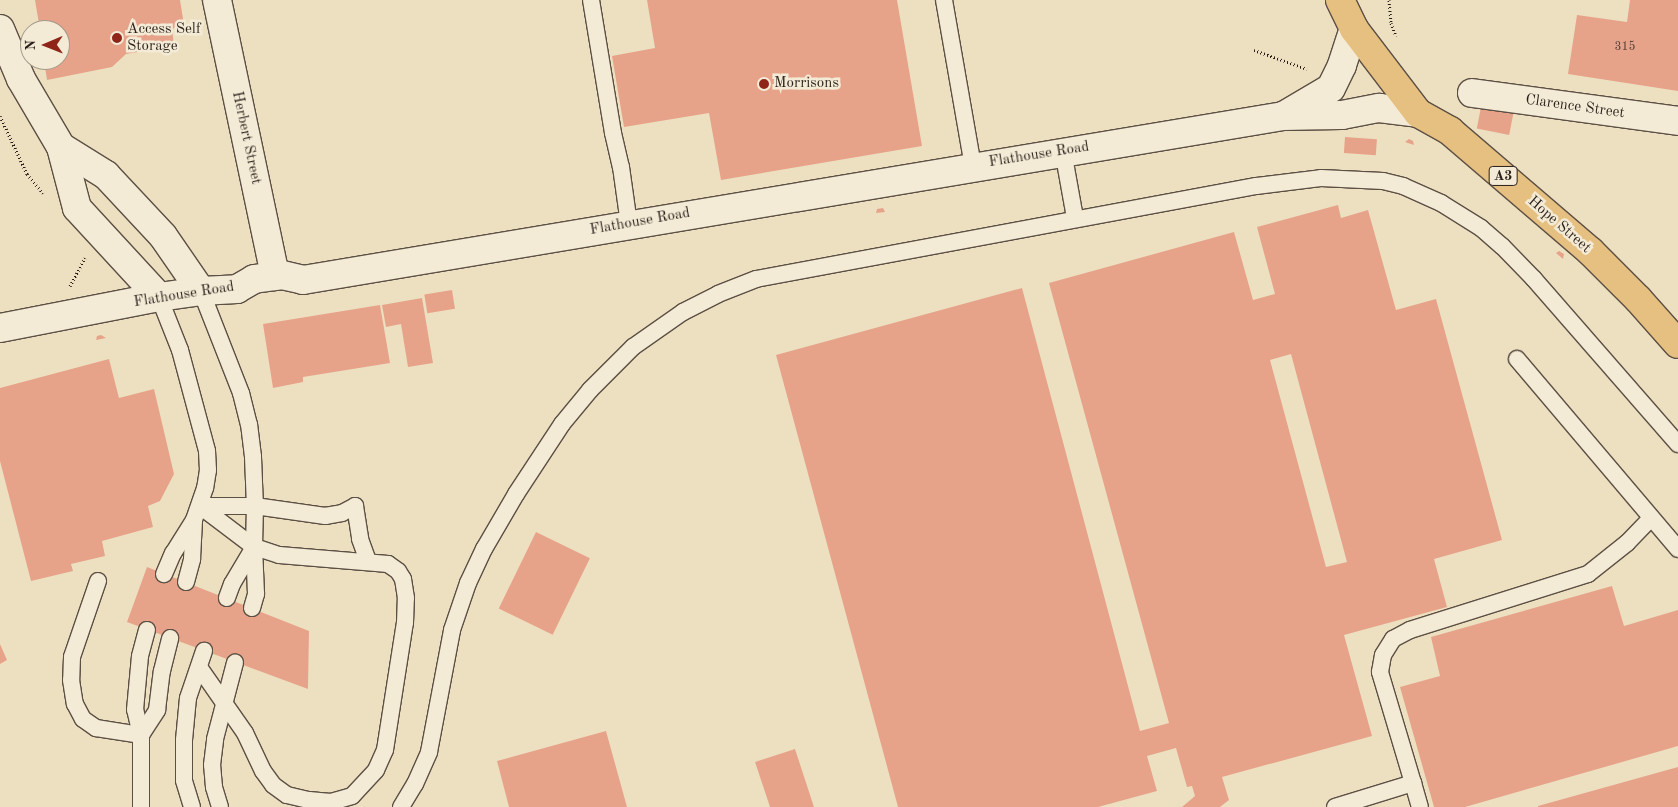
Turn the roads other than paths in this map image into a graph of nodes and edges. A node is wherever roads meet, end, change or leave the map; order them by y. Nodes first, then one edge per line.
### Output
1 (216, 0) edge
2 (591, 0) edge
3 (944, 0) edge
4 (1340, 0) edge
5 (0, 29) edge
6 (1354, 29) junction
7 (1472, 93) dead end
8 (1418, 113) junction
9 (1283, 116) junction
10 (1678, 121) edge
11 (61, 147) junction
12 (1063, 152) junction
13 (973, 166) junction
14 (1075, 218) junction
15 (629, 224) junction
16 (275, 276) junction
17 (201, 291) junction
18 (159, 298) junction
19 (0, 328) edge
20 (1678, 344) edge
21 (1517, 359) dead end
22 (1678, 444) edge
23 (255, 506) junction
24 (197, 513) junction
25 (1650, 519) junction
26 (254, 547) junction
27 (1678, 549) edge
28 (368, 561) junction
29 (164, 574) dead end
30 (98, 581) dead end
31 (186, 582) dead end
32 (227, 598) dead end
33 (252, 608) dead end
34 (147, 630) dead end
35 (170, 638) dead end
36 (204, 651) dead end
37 (235, 663) dead end
38 (199, 667) junction
39 (223, 702) junction
40 (141, 735) junction
41 (1413, 783) junction
42 (141, 807) edge
43 (192, 807) edge
44 (220, 807) edge
45 (401, 807) edge
46 (1335, 807) edge
47 (1420, 807) edge

1 - 16 street, Herbert Street
2 - 15 lane
3 - 13 lane
4 - 6 main road, Hope Street / A3
5 - 11 street
6 - 8 main road, Hope Street / A3
6 - 9 street
7 - 10 street, Clarence Street
8 - 9 street
8 - 20 main road, Hope Street / A3
9 - 12 street, Flathouse Road
11 - 17 street
11 - 18 street
12 - 13 street, Flathouse Road
12 - 14 lane
13 - 15 street, Flathouse Road
14 - 22 lane
14 - 45 lane
15 - 16 street, Flathouse Road
16 - 17 street, Flathouse Road
17 - 18 street, Flathouse Road
17 - 23 lane
18 - 19 street, Flathouse Road
18 - 24 lane
21 - 25 lane
23 - 24 lane
23 - 26 lane
23 - 28 lane
24 - 26 lane
24 - 29 lane
24 - 31 lane
25 - 27 lane
25 - 41 lane
26 - 28 lane
26 - 32 lane
26 - 33 lane
28 - 39 lane
30 - 40 lane
34 - 40 lane
35 - 40 lane
36 - 38 lane
37 - 39 lane
38 - 39 lane
38 - 43 lane
39 - 44 lane
40 - 42 lane
41 - 46 lane
41 - 47 lane

